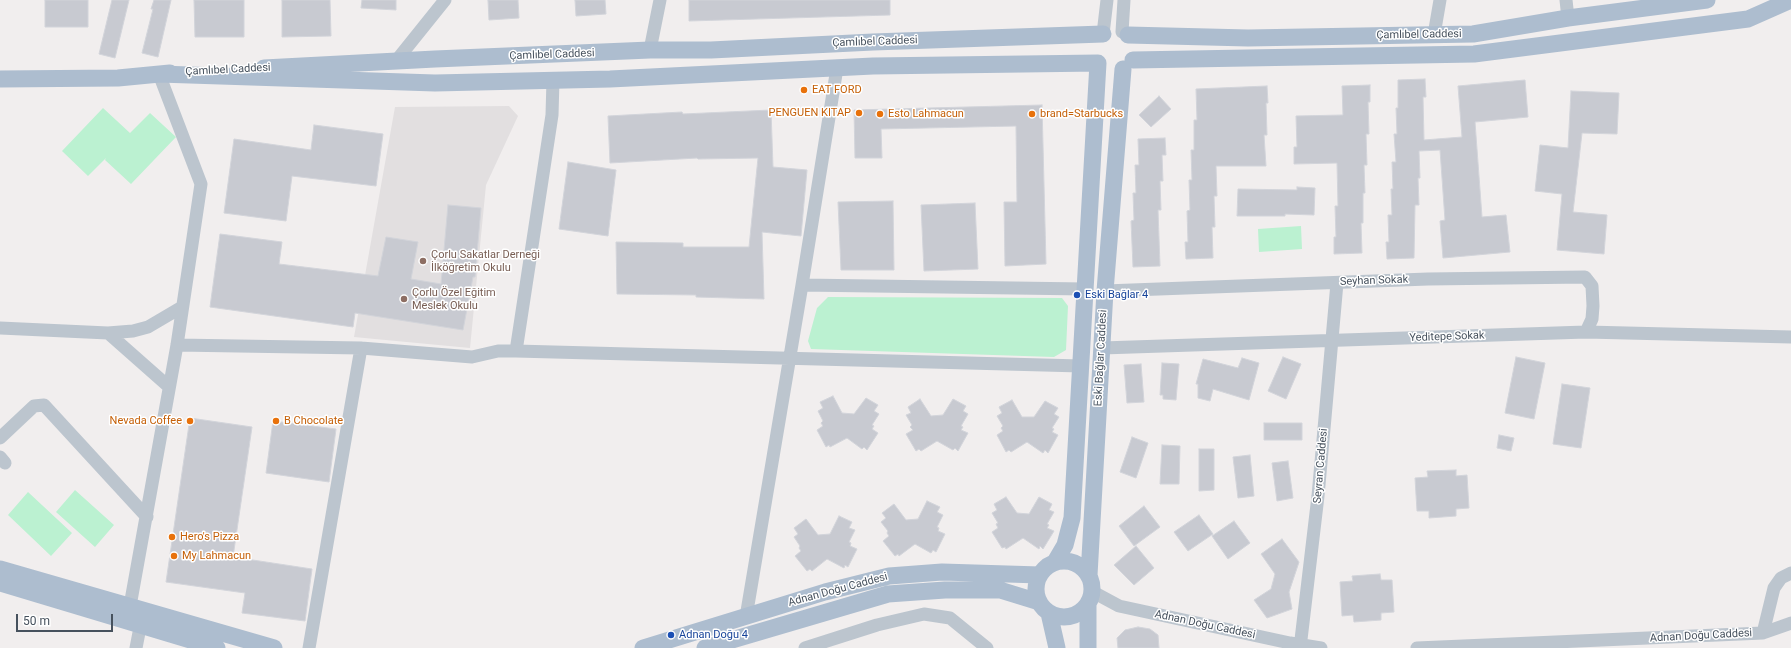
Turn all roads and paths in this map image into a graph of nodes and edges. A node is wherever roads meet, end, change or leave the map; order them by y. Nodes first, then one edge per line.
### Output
1 (445, 0) edge
2 (660, 0) edge
3 (1106, 0) edge
4 (1124, 0) edge
5 (1440, 0) edge
6 (1566, 0) edge
7 (1707, 0) edge
8 (1791, 0) edge
9 (1568, 18) junction
10 (1125, 33) junction
11 (1103, 34) junction
12 (1434, 35) junction
13 (650, 50) junction
14 (396, 61) junction
15 (1098, 63) junction
16 (1128, 64) junction
17 (837, 68) junction
18 (159, 74) junction
19 (0, 79) edge
20 (553, 80) junction
21 (1337, 283) junction
22 (802, 285) junction
23 (1085, 289) junction
24 (1105, 291) junction
25 (182, 307) junction
26 (0, 328) edge
27 (1586, 332) junction
28 (108, 333) junction
29 (1791, 337) edge
30 (1332, 340) junction
31 (177, 344) junction
32 (361, 348) junction
33 (1102, 348) junction
34 (516, 351) junction
35 (790, 359) junction
36 (1081, 366) junction
37 (168, 386) junction
38 (0, 438) edge
39 (147, 516) junction
40 (1055, 562) junction
41 (0, 569) edge
42 (1791, 573) edge
43 (1040, 575) junction
44 (1089, 575) junction
45 (0, 583) edge
46 (1090, 598) junction
47 (1044, 607) junction
48 (138, 613) junction
49 (746, 617) junction
50 (1791, 623) edge
51 (1763, 633) junction
52 (1561, 645) edge
53 (1300, 646) edge
54 (136, 648) edge
55 (217, 648) edge
56 (274, 648) edge
57 (308, 648) edge
58 (643, 648) edge
59 (704, 648) edge
60 (805, 648) edge
61 (987, 648) edge
62 (1057, 648) edge
63 (1088, 648) edge
64 (1321, 648) edge
65 (1417, 648) edge

1 - 14 street
2 - 13 street
3 - 11 street
4 - 10 street
5 - 12 street
6 - 9 street
7 - 9 main road, Çamlıbel Caddesi
8 - 16 main road
9 - 12 main road, Çamlıbel Caddesi
10 - 11 main road
10 - 12 main road, Çamlıbel Caddesi
10 - 16 main road
11 - 13 main road, Çamlıbel Caddesi
11 - 15 main road
13 - 14 main road, Çamlıbel Caddesi
14 - 18 main road, Çamlıbel Caddesi
15 - 16 main road
15 - 17 main road
15 - 23 main road, Eski Bağlar Caddesi
16 - 24 main road, Eski Bağlar Caddesi
17 - 20 main road
17 - 22 street
18 - 19 main road, Çamlıbel Caddesi
18 - 20 main road
18 - 25 street
20 - 34 street
21 - 24 street, Seyhan Sokak
21 - 27 street, Seyhan Sokak
21 - 30 street, Seyran Caddesi
22 - 23 street
22 - 35 street
23 - 36 main road, Eski Bağlar Caddesi
24 - 33 main road, Eski Bağlar Caddesi
25 - 28 street
25 - 31 street
26 - 28 street
27 - 29 street, Yeditepe Sokak
27 - 30 street, Yeditepe Sokak
28 - 37 street
30 - 33 street, Yeditepe Sokak
30 - 53 street, Seyran Caddesi
31 - 32 street
31 - 37 street
32 - 34 street
32 - 57 street
33 - 44 main road, Eski Bağlar Caddesi
34 - 35 street
35 - 36 street
35 - 49 street
36 - 40 main road, Eski Bağlar Caddesi
37 - 39 street
38 - 39 street
39 - 48 street
40 - 43 main road
40 - 44 main road
41 - 48 main road
42 - 51 street
43 - 47 main road
43 - 49 main road, Adnan Doğu Caddesi
44 - 46 main road
45 - 48 main road
46 - 47 main road
46 - 53 street, Adnan Doğu Caddesi
46 - 63 main road
47 - 59 main road, Adnan Doğu Caddesi
47 - 62 main road
48 - 54 street
48 - 55 main road
48 - 56 main road
49 - 58 main road, Adnan Doğu Caddesi
50 - 51 street, Adnan Doğu Caddesi
51 - 52 street, Adnan Doğu Caddesi
52 - 65 street, Adnan Doğu Caddesi
53 - 64 street, Adnan Doğu Caddesi
60 - 61 street

